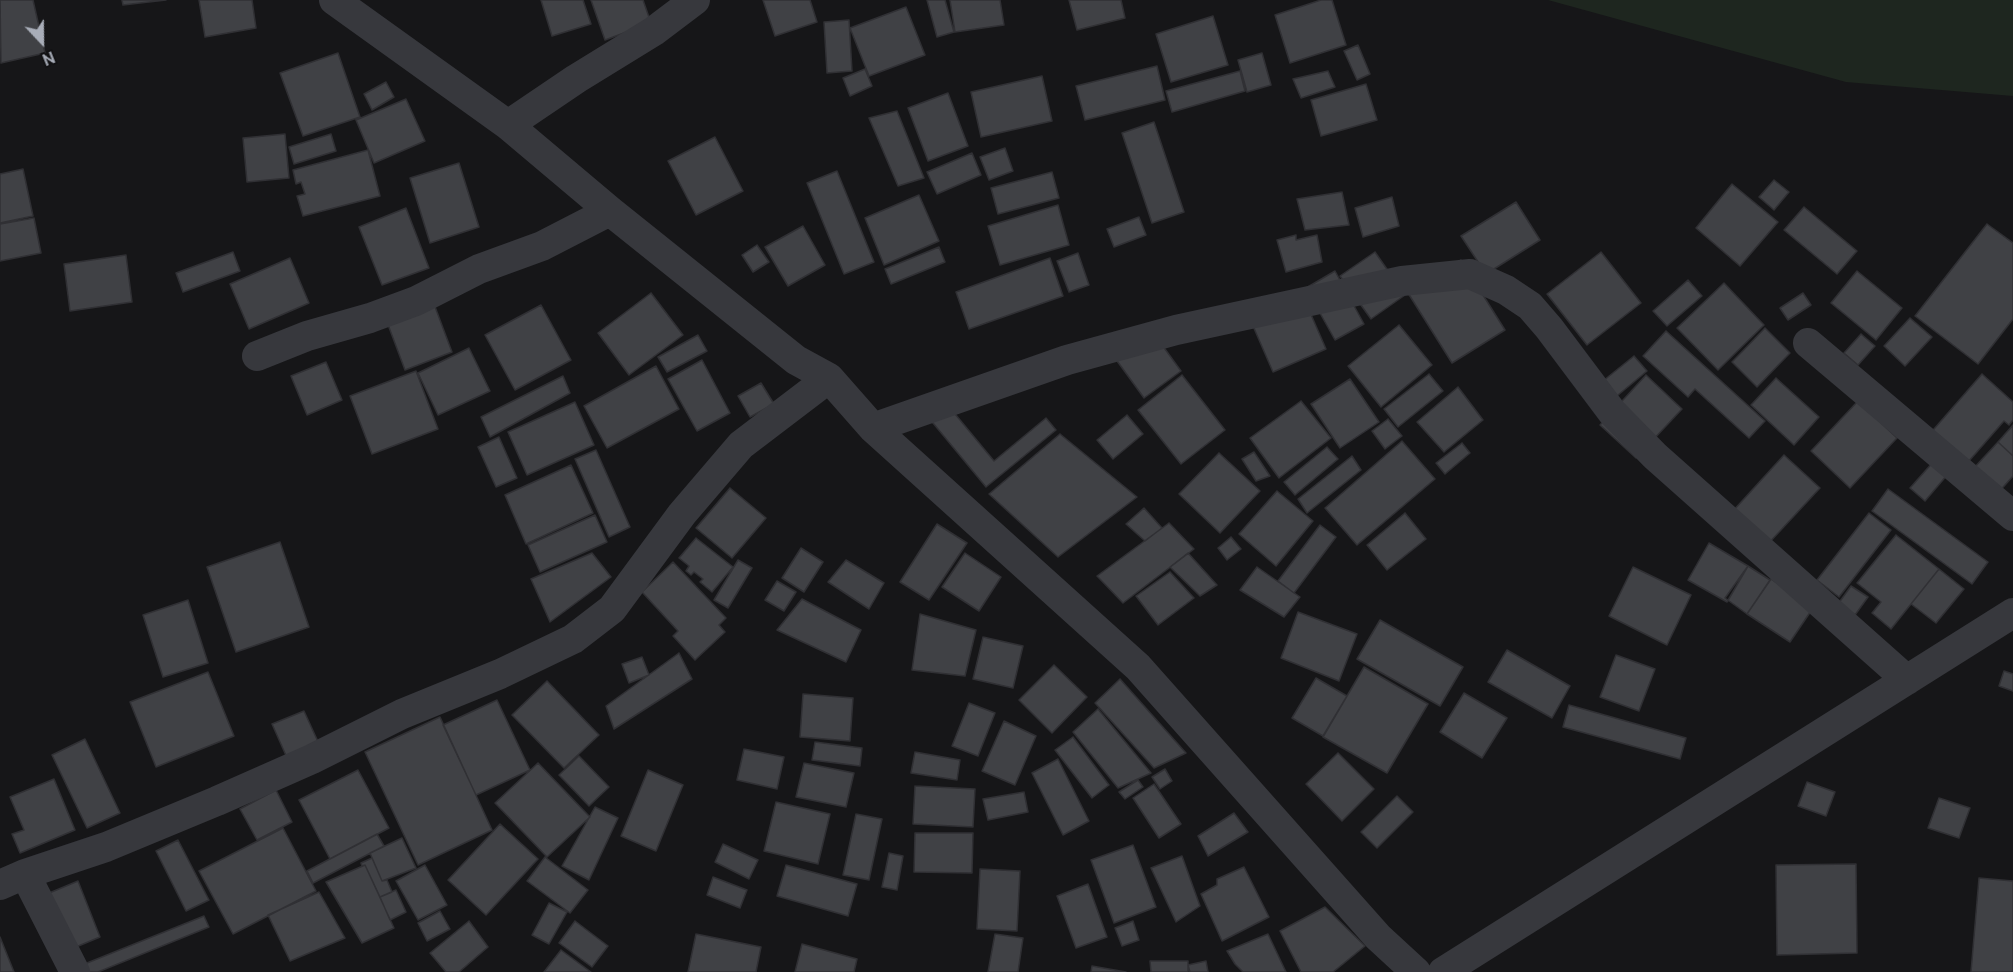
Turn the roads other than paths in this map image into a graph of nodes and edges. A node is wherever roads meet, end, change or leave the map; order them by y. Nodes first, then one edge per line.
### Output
1 (334, 0) edge
2 (695, 0) edge
3 (508, 125) junction
4 (610, 211) junction
5 (1808, 344) dead end
6 (257, 356) dead end
7 (829, 378) junction
8 (873, 428) junction
9 (2013, 516) edge
10 (2013, 613) edge
11 (1907, 681) junction
12 (12, 879) edge
13 (75, 972) edge
14 (1416, 972) edge
15 (1443, 972) edge

1 - 3 street
2 - 3 street
3 - 4 street
4 - 6 street
4 - 7 street
5 - 9 street
7 - 8 street
7 - 12 street
8 - 11 street
8 - 14 street
10 - 11 street
11 - 15 street
12 - 13 street

